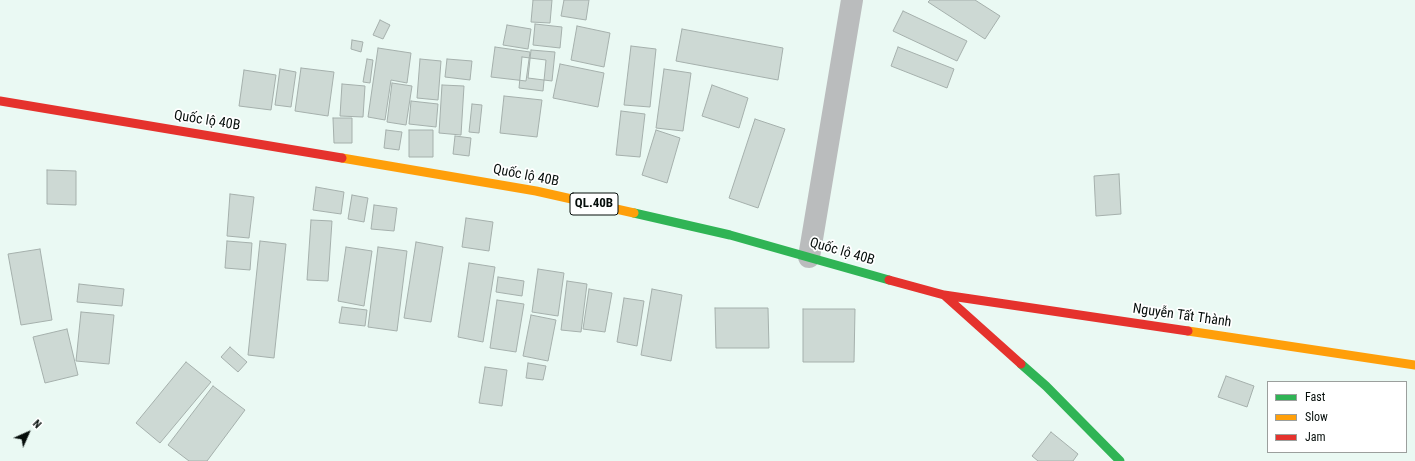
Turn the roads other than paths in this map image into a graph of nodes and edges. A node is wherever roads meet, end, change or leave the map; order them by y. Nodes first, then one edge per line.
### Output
1 (852, 0) edge
2 (0, 101) edge
3 (809, 257) junction
4 (944, 295) junction
5 (1415, 365) edge
6 (1120, 461) edge

1 - 3 street
2 - 3 main road, Quốc lộ 40B / QL.40B
3 - 4 main road, Quốc lộ 40B / QL.40B
4 - 5 main road, Nguyễn Tất Thành
4 - 6 main road, Quốc lộ 40B / QL.40B

